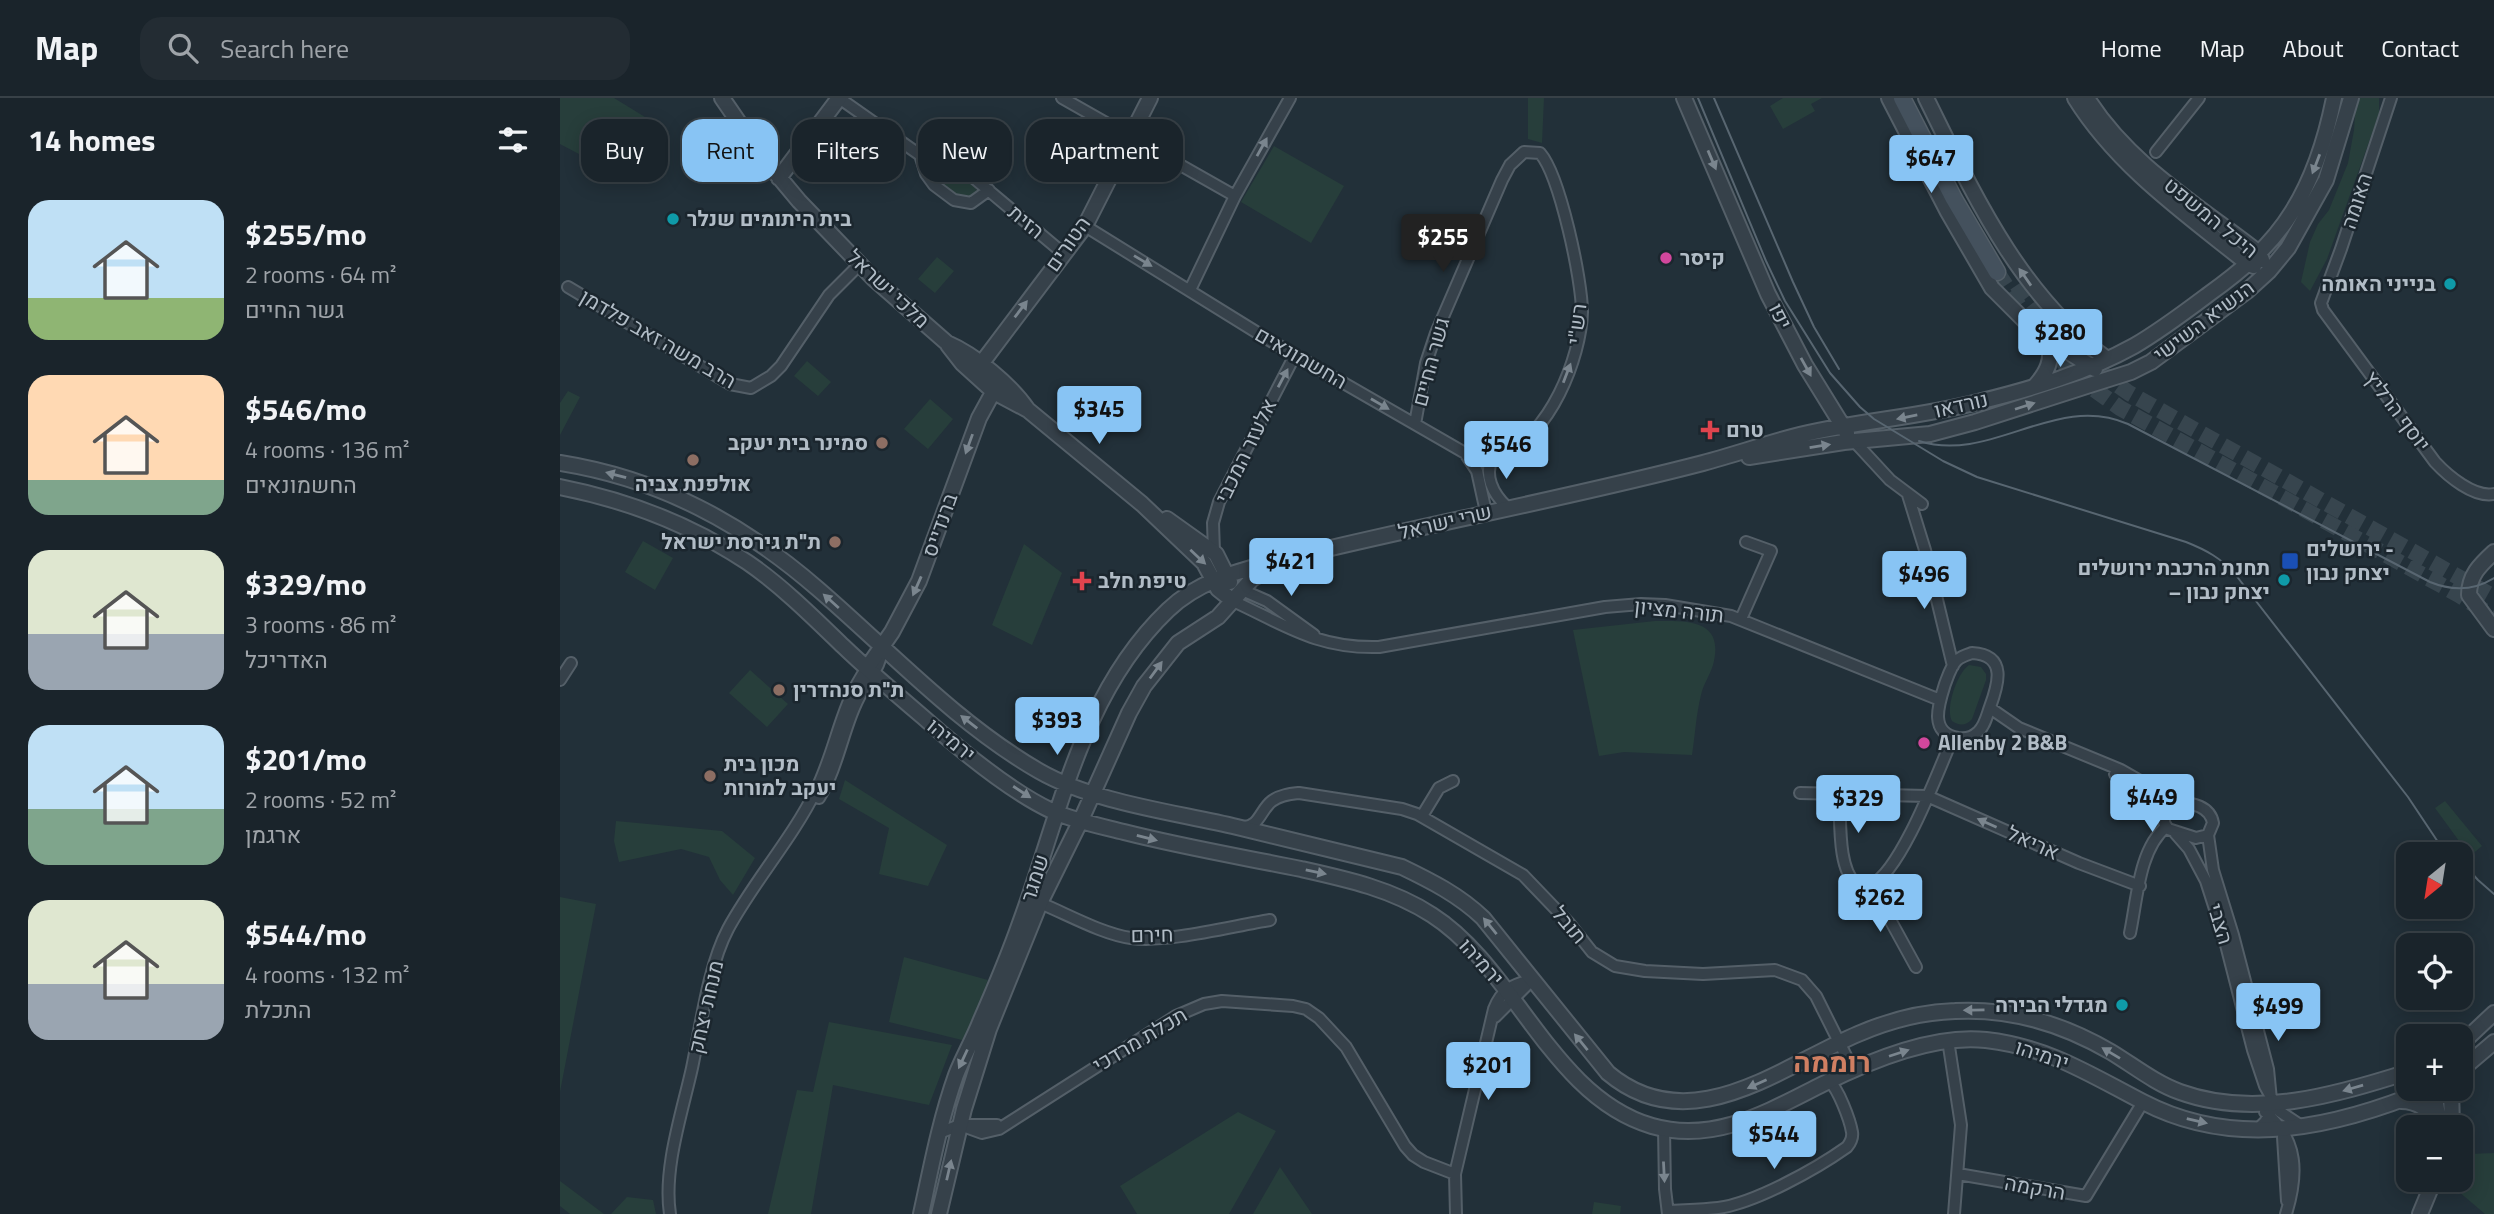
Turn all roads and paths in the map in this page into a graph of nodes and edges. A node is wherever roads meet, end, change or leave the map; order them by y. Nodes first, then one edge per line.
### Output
1 (722, 98) edge
2 (839, 98) edge
3 (1062, 98) edge
4 (1150, 98) edge
5 (1290, 98) edge
6 (1684, 98) edge
7 (1889, 98) edge
8 (1902, 98) edge
9 (1914, 98) edge
10 (1926, 98) edge
11 (2075, 98) edge
12 (2087, 98) edge
13 (2199, 98) edge
14 (2334, 98) edge
15 (2351, 98) edge
16 (2391, 98) edge
17 (1100, 119) edge
18 (1139, 119) edge
19 (1524, 152) joint
20 (2156, 152) dead end
21 (918, 154) edge
22 (1183, 166) edge
23 (781, 174) junction
24 (932, 182) edge
25 (979, 182) edge
26 (1107, 182) edge
27 (989, 190) junction
28 (1235, 196) junction
29 (1085, 226) junction
30 (1063, 253) junction
31 (2259, 253) junction
32 (2248, 264) junction
33 (859, 265) junction
34 (2269, 271) junction
35 (568, 287) dead end
36 (1190, 290) junction
37 (2321, 303) joint
38 (2049, 341) junction
39 (947, 343) junction
40 (1295, 355) junction
41 (2107, 359) junction
42 (962, 363) junction
43 (981, 364) junction
44 (2091, 366) junction
45 (2112, 378) junction
46 (2034, 387) junction
47 (1010, 390) junction
48 (994, 392) junction
49 (1823, 397) junction
50 (1028, 410) junction
51 (1415, 424) junction
52 (1847, 426) junction
53 (1817, 431) junction
54 (1858, 440) junction
55 (1465, 453) junction
56 (1493, 456) junction
57 (560, 463) edge
58 (1704, 463) junction
59 (560, 487) edge
60 (2494, 494) edge
61 (1908, 495) junction
62 (1142, 504) junction
63 (1922, 504) dead end
64 (1507, 508) junction
65 (1486, 512) junction
66 (1746, 542) dead end
67 (1213, 552) junction
68 (2494, 552) edge
69 (1309, 553) junction
70 (1256, 566) junction
71 (1219, 578) junction
72 (1238, 596) junction
73 (1741, 619) junction
74 (2492, 621) edge
75 (882, 647) junction
76 (570, 663) dead end
77 (1952, 666) junction
78 (870, 671) junction
79 (560, 680) edge
80 (1940, 700) junction
81 (1990, 708) junction
82 (1953, 737) junction
83 (1082, 743) junction
84 (2095, 760) junction
85 (1046, 775) junction
86 (1453, 781) dead end
87 (1066, 784) junction
88 (1093, 793) junction
89 (1800, 793) dead end
90 (1839, 794) junction
91 (1927, 796) junction
92 (2177, 802) junction
93 (1056, 812) junction
94 (1261, 815) junction
95 (2163, 815) junction
96 (1422, 816) junction
97 (1081, 820) junction
98 (1237, 827) junction
99 (2170, 830) junction
100 (2208, 835) junction
101 (1274, 837) junction
102 (1871, 885) junction
103 (2140, 886) junction
104 (1040, 903) junction
105 (1270, 920) dead end
106 (2130, 933) dead end
107 (1916, 967) dead end
108 (1532, 981) junction
109 (1510, 994) junction
110 (2494, 1013) edge
111 (2473, 1033) edge
112 (1948, 1041) junction
113 (1839, 1042) junction
114 (2494, 1042) edge
115 (2473, 1060) edge
116 (1853, 1070) junction
117 (2396, 1076) edge
118 (1833, 1087) junction
119 (2297, 1100) junction
120 (2400, 1101) joint
121 (2143, 1102) junction
122 (2271, 1110) junction
123 (2433, 1115) edge
124 (2283, 1123) junction
125 (960, 1125) junction
126 (1664, 1129) junction
127 (2254, 1131) junction
128 (939, 1133) junction
129 (1455, 1174) junction
130 (1958, 1174) junction
131 (2429, 1192) edge
132 (1668, 1213) edge
133 (670, 1214) edge
134 (921, 1214) edge
135 (939, 1214) edge
136 (1456, 1214) edge
137 (1954, 1214) edge
138 (2420, 1214) edge

1 - 23 street, מלכי ישראל
2 - 21 street, הזית
2 - 23 street
3 - 17 street
4 - 18 street, הטורים
28 -> 5 street
6 -> 49 street, יפו
7 - 38 street
8 - 9 main road
41 -> 10 street
11 - 32 street, היכל המשפט
12 - 31 street, היכל המשפט
13 - 20 street
14 -> 31 street, הנשיא השישי
15 - 34 street, הנשיא השישי
16 - 37 street, האומה
19 - 51 street, גשר החיים
56 -> 19 street, רש"י
22 - 28 street
23 - 33 street, מלכי ישראל
24 - 27 street, הזית
25 - 27 street, הזית
26 - 29 street, הטורים
27 - 30 street, הזית
28 - 36 street
29 - 30 street, הטורים
29 -> 36 street, החשמונאים
43 -> 30 street, הטורים
31 - 32 street, הנשיא השישי
31 - 34 street, היכל המשפט
32 - 34 street, היכל המשפט
32 - 41 street, הנשיא השישי
33 - 35 street, הרב משה זאב פלדמן
33 - 39 street, מלכי ישראל
34 - 45 street, הנשיא השישי
36 - 40 street, החשמונאים
37 - 60 street, יוסף הרליץ
38 - 44 street
38 - 46 street
39 - 42 street, מלכי ישראל
39 - 43 street, מלכי ישראל
40 -> 51 street, החשמונאים
67 -> 40 street, אלעזר המכבי
41 - 44 street, נורדאו
42 - 43 street
42 - 48 street, מלכי ישראל
43 - 47 street, מלכי ישראל
44 - 45 street
44 - 46 street, נורדאו
54 -> 45 street, נורדאו
46 -> 52 street, נורדאו
47 - 48 street
47 - 50 street, מלכי ישראל
48 - 50 street, מלכי ישראל
48 -> 75 street, ברנדייס
49 - 52 street, יפו
49 - 53 street
50 - 62 street, מלכי ישראל
51 - 55 street, החשמונאים
52 - 53 street, שרי ישראל
52 - 54 street, יפו
53 - 58 street, שרי ישראל
58 -> 54 street, שרי ישראל
54 - 61 street, יפו
55 - 56 street
55 - 65 street
56 - 64 street
75 -> 57 street, ירמיהו
58 - 64 street, שרי ישראל
59 - 78 street, ירמיהו
61 - 63 street, יפו
61 - 77 street
62 - 67 street, מלכי ישראל
62 -> 71 street, מלכי ישראל
64 - 65 street, שרי ישראל
65 - 69 street, שרי ישראל
66 - 73 street
67 - 70 street
67 - 71 street, מלכי ישראל
68 - 74 street
69 - 70 street, שרי ישראל
69 - 72 street, שרי ישראל
70 - 71 street, שרי ישראל
71 - 72 street, מלכי ישראל
71 - 83 street, שמגר
72 - 73 street, תורה מציון
88 -> 72 street, שמגר
73 - 80 street, תורה מציון
75 - 78 street, ברנדייס
85 -> 75 street, ירמיהו
76 - 79 street
77 - 80 street
77 - 81 street
78 -> 93 street, ירמיהו
78 - 133 street, מנחת יצחק
80 - 82 street
81 - 82 street
81 - 84 street
82 - 91 street
83 - 85 street
83 - 87 street, שמגר
84 - 92 street
84 - 95 street
85 - 87 street, ירמיהו
86 - 96 street
87 - 88 street, ירמיהו
87 - 93 street, שמגר
88 - 97 street, שמגר
88 - 98 street, ירמיהו
89 - 90 street
90 - 91 street
90 - 102 street
91 - 102 street
103 -> 91 street, אריאל
92 - 95 street
92 - 100 street
93 - 97 street, ירמיהו
93 -> 128 street, שמגר
94 - 96 street, תובל
94 - 98 street, תובל
94 - 101 street
95 - 99 street
96 - 113 street, תובל
97 - 104 street, שמגר
97 -> 109 street, ירמיהו
98 - 101 street, ירמיהו
99 - 100 street
99 - 103 street
99 - 122 street, הצבי
100 - 122 street, הצבי
108 -> 101 street, ירמיהו
102 - 107 street
103 - 106 street
104 - 105 street, חירם
104 - 125 street, שמגר
108 - 109 street
113 -> 108 street, ירמיהו
109 - 126 street, ירמיהו
109 - 129 street
110 - 111 street
116 -> 112 street, ירמיהו
112 - 121 street, ירמיהו
112 - 130 street
113 - 116 street, תובל
122 -> 113 street, ירמיהו
114 - 115 street
116 - 118 street, ירמיהו
117 -> 119 street, ירמיהו
118 - 126 street, ירמיהו
118 - 132 street
119 - 122 street, ירמיהו
119 - 124 street
120 - 123 street
120 - 124 street, ירמיהו
121 -> 127 street, ירמיהו
121 - 130 street, הרקמה
122 - 124 street
122 - 127 street
124 - 124 street
124 - 127 street, ירמיהו
125 - 128 street
125 - 129 street, תכלת מרדכי
135 -> 125 street, שמגר
126 -> 132 street
128 - 134 street, שמגר
129 - 136 street
130 - 137 street
131 - 138 street

